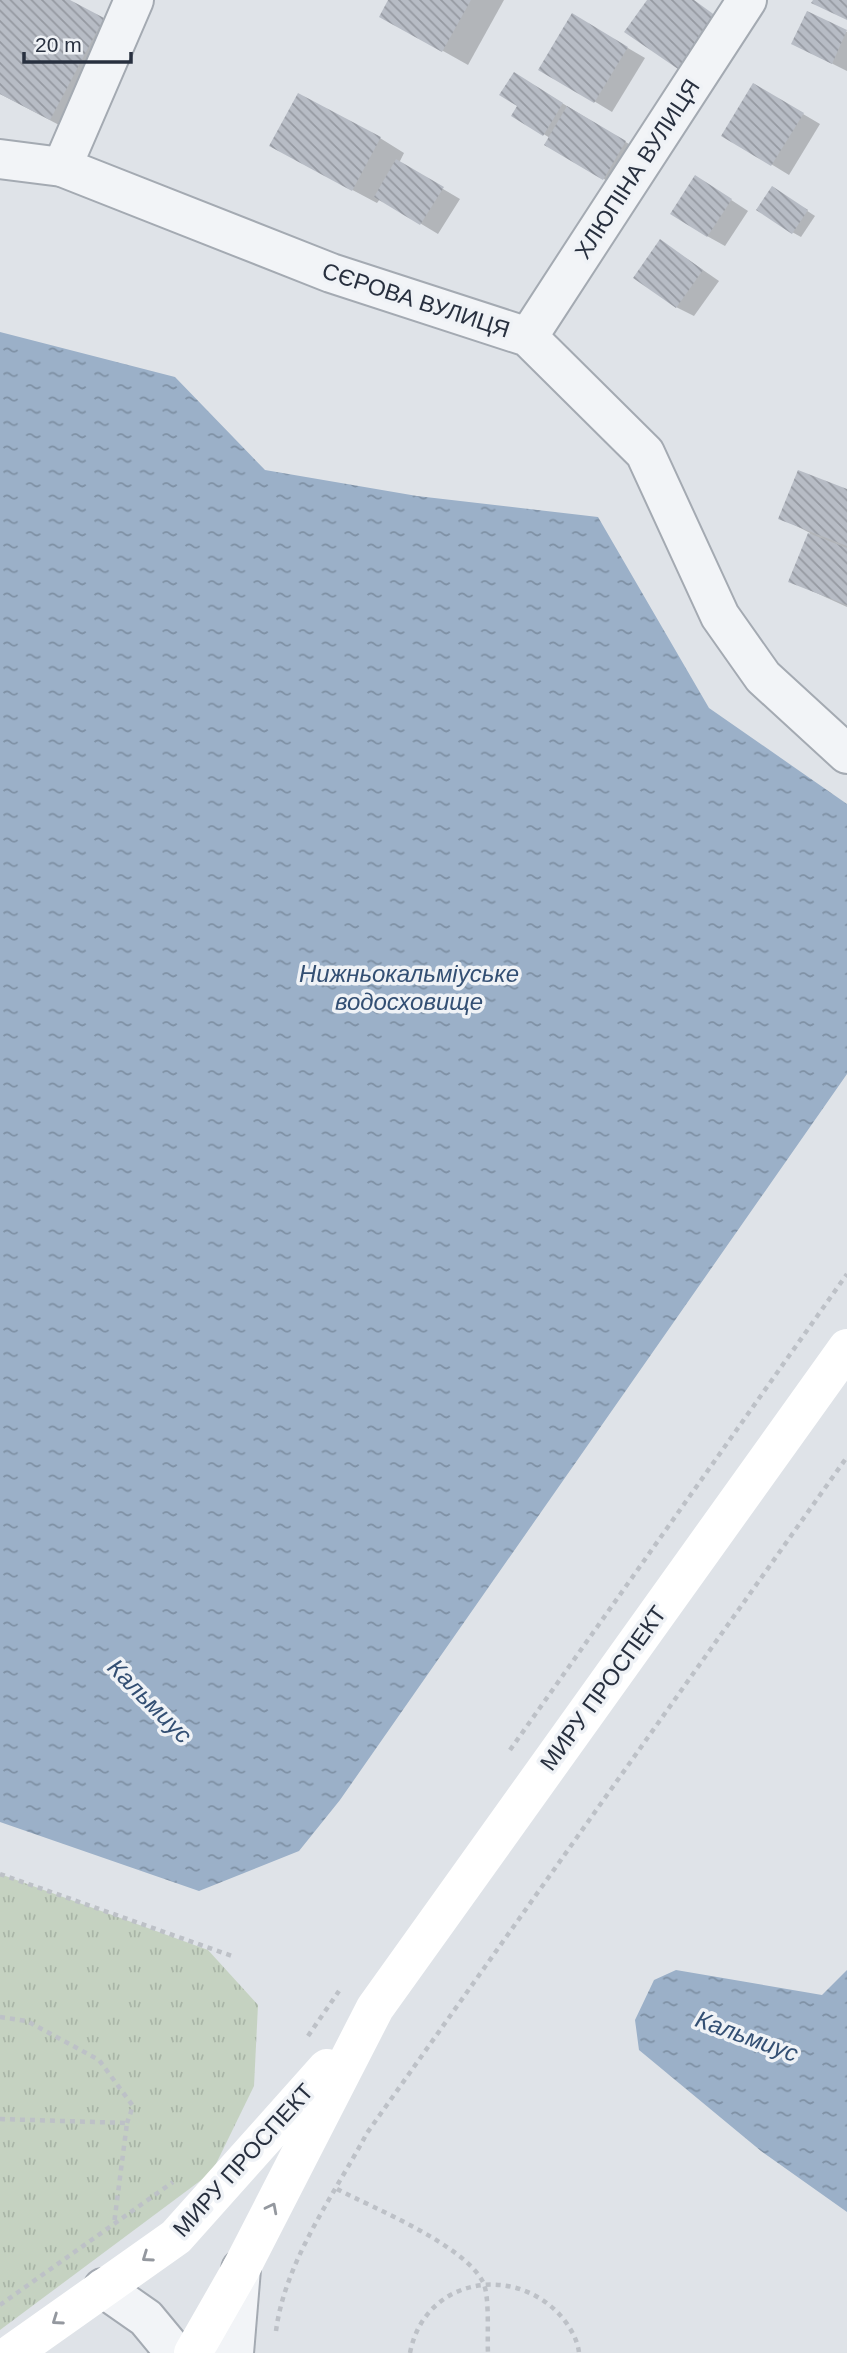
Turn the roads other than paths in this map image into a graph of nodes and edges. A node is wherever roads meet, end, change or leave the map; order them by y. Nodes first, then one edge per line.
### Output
1 (134, 0) edge
2 (747, 0) edge
3 (0, 159) edge
4 (62, 167) junction
5 (528, 337) junction
6 (847, 754) edge
7 (847, 1348) edge
8 (368, 2019) junction
9 (241, 2269) junction
10 (103, 2288) junction
11 (12, 2353) edge
12 (176, 2353) edge
13 (193, 2353) edge
14 (233, 2353) edge

1 - 4 street
2 - 5 street, ХЛЮПІНА ВУЛИЦЯ
3 - 4 street, СЄРОВА ВУЛИЦЯ
4 - 5 street, СЄРОВА ВУЛИЦЯ
5 - 6 street, СЄРОВА ВУЛИЦЯ
7 - 8 main road, МИРУ ПРОСПЕКТ
9 -> 8 main road, МИРУ ПРОСПЕКТ
8 -> 10 main road, МИРУ ПРОСПЕКТ
9 - 13 main road, МИРУ ПРОСПЕКТ
9 - 14 street
10 -> 11 main road, МИРУ ПРОСПЕКТ
10 - 12 street

